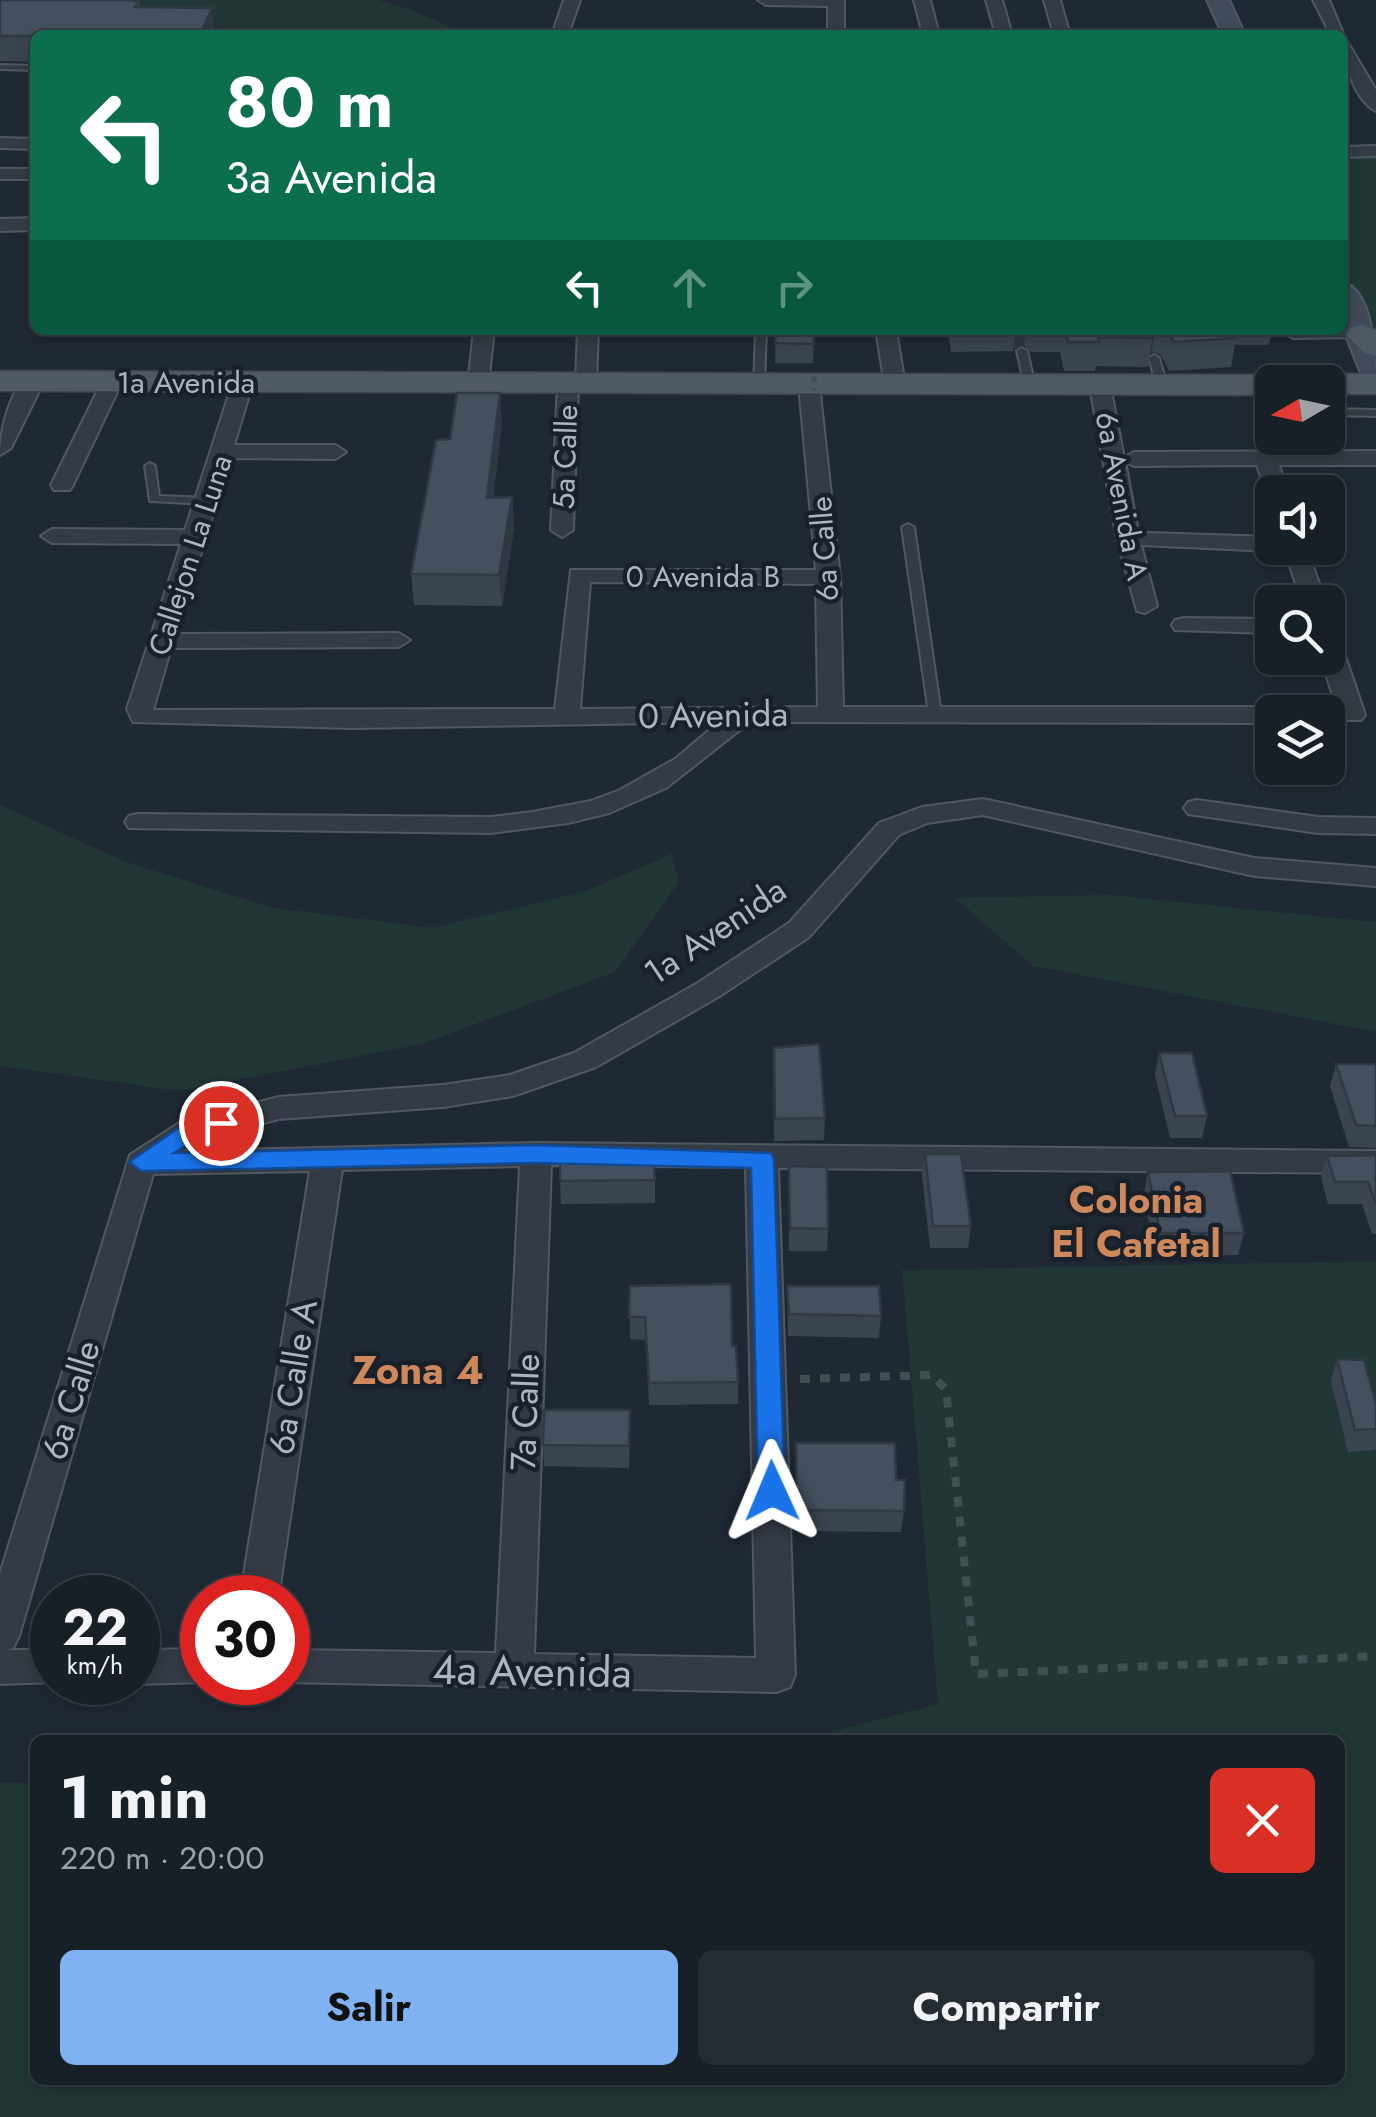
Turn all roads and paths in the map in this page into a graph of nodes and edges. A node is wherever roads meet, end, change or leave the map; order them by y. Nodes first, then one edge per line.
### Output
1 (572, 0) edge
2 (766, 0) edge
3 (922, 0) edge
4 (994, 0) edge
5 (1052, 0) edge
6 (1218, 0) edge
7 (1321, 0) edge
8 (837, 1) edge
9 (562, 30) edge
10 (836, 30) edge
11 (930, 30) edge
12 (1003, 30) edge
13 (1061, 30) edge
14 (1232, 30) edge
15 (1337, 30) edge
16 (1348, 52) edge
17 (0, 67) edge
18 (30, 68) edge
19 (1376, 106) edge
20 (0, 144) edge
21 (30, 144) edge
22 (1376, 151) edge
23 (1348, 152) edge
24 (0, 174) edge
25 (30, 174) edge
26 (30, 224) edge
27 (0, 225) edge
28 (1348, 304) edge
29 (483, 335) edge
30 (587, 335) edge
31 (761, 335) edge
32 (887, 335) edge
33 (1293, 335) dead end
34 (1369, 341) edge
35 (1022, 352) dead end
36 (1376, 373) edge
37 (0, 381) edge
38 (34, 382) junction
39 (112, 382) junction
40 (243, 382) junction
41 (1255, 383) edge
42 (478, 384) junction
43 (577, 384) junction
44 (812, 384) junction
45 (1376, 384) edge
46 (760, 385) junction
47 (895, 385) junction
48 (1030, 386) junction
49 (1100, 386) junction
50 (1345, 395) edge
51 (1345, 401) edge
52 (1376, 413) edge
53 (0, 448) edge
54 (223, 451) junction
55 (335, 452) dead end
56 (1376, 458) edge
57 (1134, 459) dead end
58 (1266, 459) junction
59 (150, 466) dead end
60 (1271, 475) edge
61 (62, 485) dead end
62 (208, 501) junction
63 (908, 527) dead end
64 (562, 530) dead end
65 (52, 536) dead end
66 (196, 537) junction
67 (1148, 540) dead end
68 (1255, 543) edge
69 (828, 577) junction
70 (1145, 606) dead end
71 (1184, 625) dead end
72 (1255, 626) edge
73 (398, 640) dead end
74 (162, 641) junction
75 (1339, 675) edge
76 (743, 714) junction
77 (831, 714) junction
78 (935, 714) junction
79 (1255, 715) edge
80 (1352, 715) edge
81 (567, 717) junction
82 (154, 719) joint
83 (1197, 808) dead end
84 (138, 822) dead end
85 (1376, 826) edge
86 (1376, 877) edge
87 (536, 1154) junction
88 (328, 1156) junction
89 (762, 1159) junction
90 (141, 1162) junction
91 (1376, 1162) edge
92 (769, 1380) junction
93 (263, 1575) edge
94 (0, 1636) edge
95 (1376, 1656) edge
96 (310, 1666) edge
97 (30, 1667) edge
98 (0, 1668) edge
99 (514, 1670) junction

1 - 9 street
2 - 8 street
3 - 11 street
4 - 12 street
5 - 13 street
6 - 14 street
7 - 15 street
8 - 10 street
16 - 19 street
17 - 18 lane
20 - 21 street
22 - 23 street
24 - 25 street
26 - 27 street
28 - 34 street
29 - 42 street
30 - 43 street, 5a Calle
31 - 46 lane
32 - 47 street
33 - 34 lane
34 - 36 street
35 - 48 lane
37 - 38 main road, 1a Avenida
38 - 39 main road, 1a Avenida
38 - 53 street
39 - 40 main road, 1a Avenida
39 - 61 street
40 - 42 main road, 1a Avenida
40 - 54 street, Callejon La Luna
41 - 49 main road, 1a Avenida
42 - 43 main road, 1a Avenida
43 - 46 main road, 1a Avenida
43 - 64 street, 5a Calle
44 - 46 main road, 1a Avenida
44 - 47 main road, 1a Avenida
44 - 69 street, 6a Calle
45 - 50 main road
47 - 48 main road, 1a Avenida
48 - 49 main road, 1a Avenida
49 - 70 street, 6a Avenida A
51 - 52 lane
54 - 55 street
54 - 62 street, Callejon La Luna
56 - 58 street
57 - 58 street
58 - 60 street
59 - 62 lane
62 - 66 street, Callejon La Luna
63 - 78 lane
65 - 66 street
66 - 74 street, Callejon La Luna
67 - 68 street
69 - 77 street, 6a Calle
69 - 81 street, 0 Avenida B
71 - 72 street
73 - 74 street
74 - 82 street, Callejon La Luna
75 - 80 street
76 - 77 street, 0 Avenida
76 - 81 street, 0 Avenida
76 - 84 street
77 - 78 street, 0 Avenida
78 - 79 street, 0 Avenida
81 - 82 street, 0 Avenida
83 - 85 street
86 - 90 street, 1a Avenida
87 - 88 street
87 - 89 street
87 - 99 street, 7a Calle
88 - 90 street
88 - 93 street, 6a Calle A
89 - 91 street
89 - 92 street
90 - 94 street, 6a Calle
92 - 95 path
92 - 99 street, 4a Avenida
96 - 99 street, 4a Avenida
97 - 98 street

